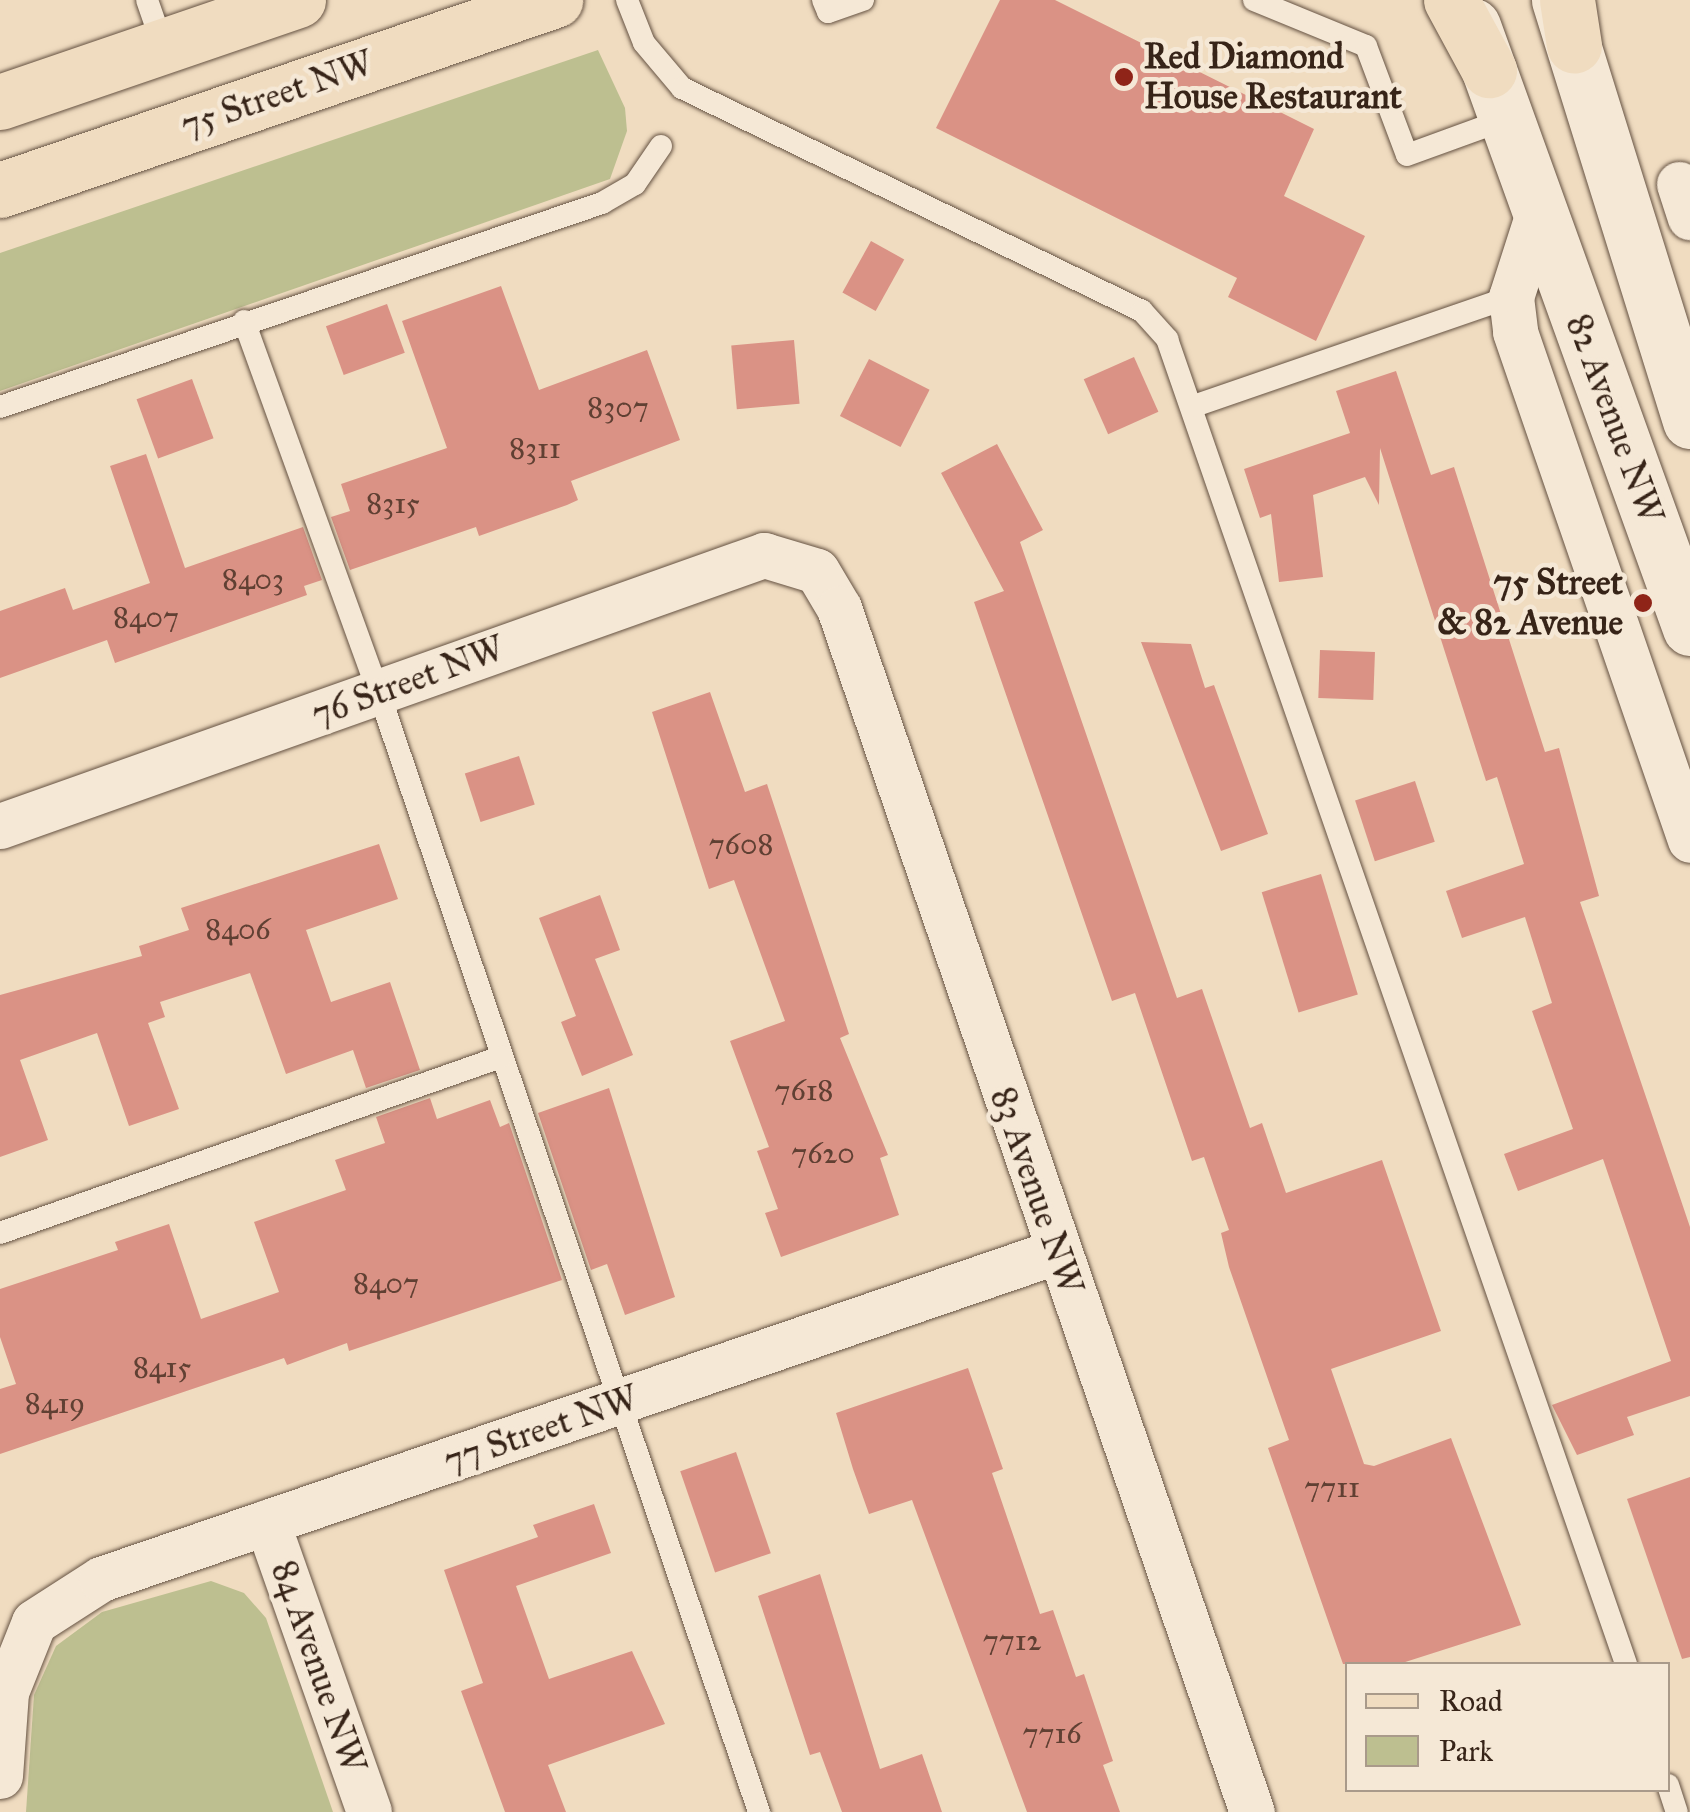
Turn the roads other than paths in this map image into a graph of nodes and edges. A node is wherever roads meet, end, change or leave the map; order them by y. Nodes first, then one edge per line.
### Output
1 (298, 0) edge
2 (555, 0) edge
3 (627, 0) edge
4 (823, 0) edge
5 (863, 0) edge
6 (1254, 0) edge
7 (1451, 0) edge
8 (1464, 0) edge
9 (1567, 15) edge
10 (155, 23) edge
11 (1498, 95) junction
12 (0, 102) edge
13 (661, 146) dead end
14 (0, 190) edge
15 (1538, 210) junction
16 (1511, 297) junction
17 (244, 322) junction
18 (1194, 406) junction
19 (0, 407) edge
20 (1690, 421) edge
21 (817, 571) joint
22 (1690, 628) edge
23 (379, 693) junction
24 (0, 826) edge
25 (1690, 840) edge
26 (501, 1058) junction
27 (0, 1232) edge
28 (1055, 1252) junction
29 (618, 1404) junction
30 (268, 1522) junction
31 (1625, 1662) edge
32 (0, 1776) edge
33 (368, 1812) edge
34 (759, 1812) edge
35 (1252, 1812) edge

1 - 10 main road
2 - 14 main road, 75 Street NW
3 - 18 lane
4 - 5 lane
6 - 11 lane
7 - 11 main road
8 - 11 main road, 82 Avenue NW
9 - 20 main road, 82 Avenue NW
10 - 12 main road
11 - 15 main road, 82 Avenue NW
13 - 17 lane
15 - 16 street, 82 Avenue NW
15 - 22 main road, 82 Avenue NW
16 - 18 lane
16 - 25 street, 82 Avenue NW
17 - 19 lane
17 - 23 lane
18 - 31 lane
21 - 23 street, 76 Street NW
21 - 28 street, 83 Avenue NW
23 - 24 street, 76 Street NW
23 - 26 lane
26 - 27 lane
26 - 29 lane
28 - 29 street, 77 Street NW
28 - 35 street, 83 Avenue NW
29 - 30 street, 77 Street NW
29 - 34 lane
30 - 32 street, 77 Street NW
30 - 33 street, 84 Avenue NW

